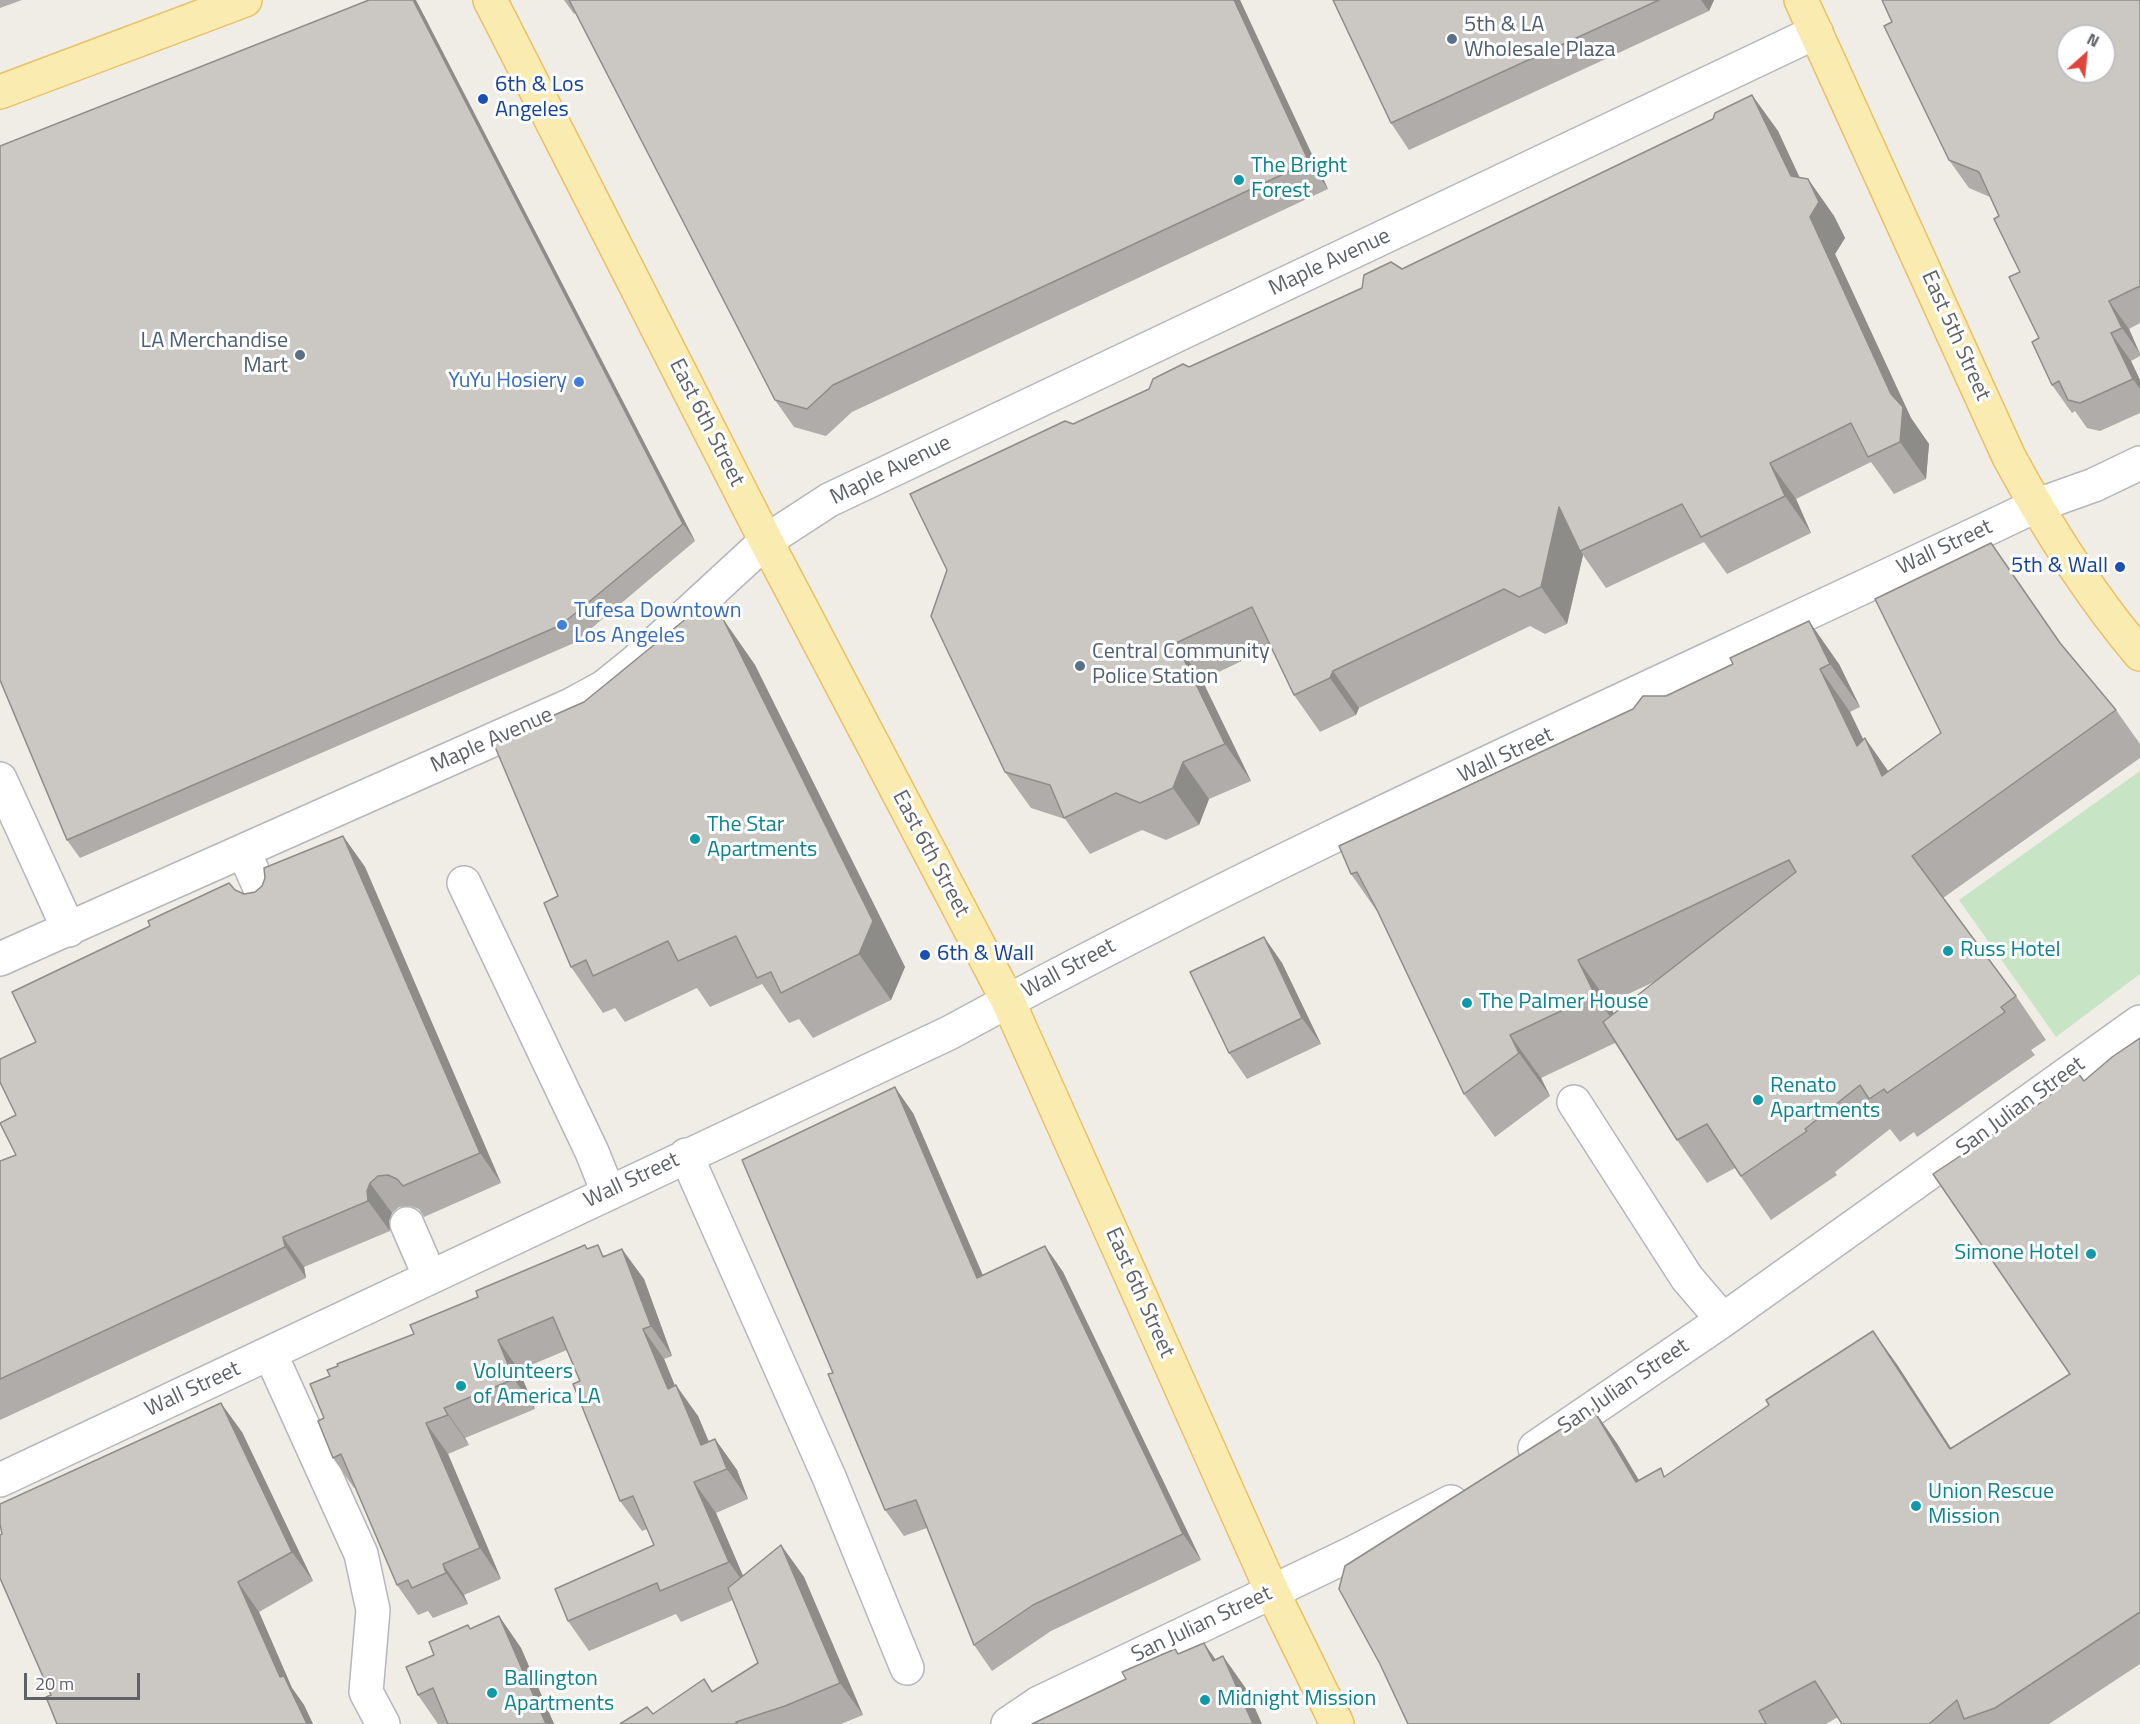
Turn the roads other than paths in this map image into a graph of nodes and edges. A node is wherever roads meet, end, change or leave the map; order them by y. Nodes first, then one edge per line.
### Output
1 (245, 0) edge
2 (490, 0) edge
3 (1801, 0) edge
4 (1816, 32) junction
5 (0, 92) edge
6 (2140, 463) edge
7 (2036, 506) junction
8 (766, 541) junction
9 (2140, 654) edge
10 (0, 779) edge
11 (244, 852) junction
12 (464, 883) dead end
13 (268, 906) edge
14 (69, 930) junction
15 (0, 959) edge
16 (1008, 1000) junction
17 (2140, 1022) edge
18 (1574, 1101) dead end
19 (686, 1155) junction
20 (608, 1192) junction
21 (407, 1224) dead end
22 (430, 1277) junction
23 (1723, 1320) junction
24 (270, 1353) junction
25 (1510, 1464) edge
26 (0, 1480) edge
27 (1481, 1484) edge
28 (1272, 1591) junction
29 (907, 1668) dead end
30 (383, 1724) edge
31 (1008, 1724) edge
32 (1337, 1724) edge

1 - 5 main road
2 - 8 main road, East 6th Street
3 - 4 main road, East 5th Street
4 - 7 main road, East 5th Street
4 - 8 street, Maple Avenue
6 - 7 street, Wall Street
7 - 9 main road, East 5th Street
7 - 16 street, Wall Street
8 - 11 street, Maple Avenue
8 - 16 main road, East 6th Street
10 - 14 street
11 - 13 street
11 - 14 street, Maple Avenue
12 - 20 street
14 - 15 street, Maple Avenue
16 - 19 street, Wall Street
16 - 28 main road, East 6th Street
17 - 23 street, San Julian Street
18 - 23 street
19 - 20 street, Wall Street
19 - 29 street
20 - 22 street, Wall Street
21 - 22 street
22 - 24 street, Wall Street
23 - 25 street, San Julian Street
24 - 26 street, Wall Street
24 - 30 street
27 - 28 street, San Julian Street
28 - 31 street, San Julian Street
28 - 32 main road, East 6th Street

